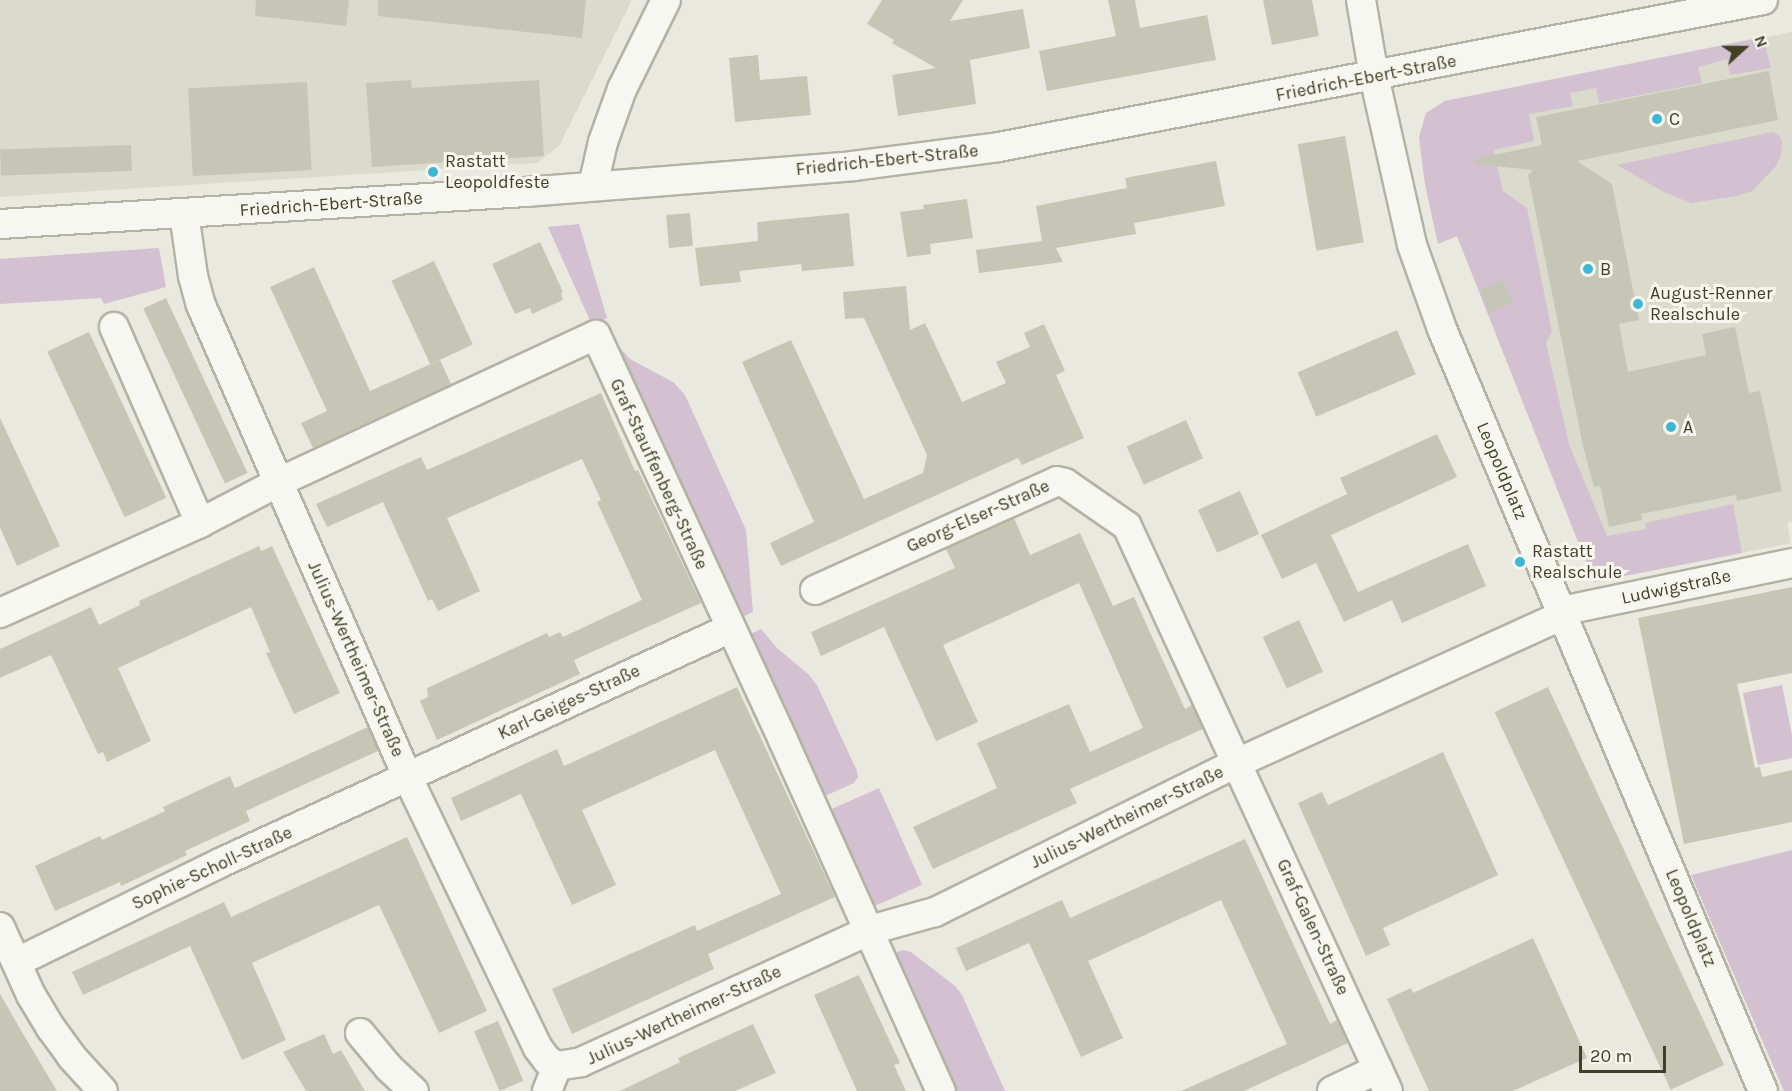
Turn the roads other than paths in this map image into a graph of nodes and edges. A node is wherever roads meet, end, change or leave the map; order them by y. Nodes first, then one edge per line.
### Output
1 (666, 0) edge
2 (1361, 0) edge
3 (1762, 0) edge
4 (1374, 76) junction
5 (593, 186) junction
6 (184, 213) junction
7 (0, 224) edge
8 (114, 327) dead end
9 (279, 482) junction
10 (200, 523) junction
11 (1792, 563) edge
12 (815, 590) dead end
13 (0, 613) edge
14 (1562, 613) junction
15 (731, 628) junction
16 (1237, 763) junction
17 (407, 776) junction
18 (0, 927) edge
19 (870, 930) junction
20 (17, 962) junction
21 (360, 1033) dead end
22 (552, 1078) edge
23 (1383, 1080) edge
24 (103, 1091) edge
25 (414, 1091) edge
26 (940, 1091) edge
27 (1332, 1091) edge
28 (1763, 1091) edge

1 - 5 street
2 - 4 street, Leopoldplatz
3 - 4 street, Friedrich-Ebert-Straße
4 - 5 street, Friedrich-Ebert-Straße
4 - 14 street, Leopoldplatz
5 - 6 street, Friedrich-Ebert-Straße
6 - 7 street, Friedrich-Ebert-Straße
6 - 9 street, Julius-Wertheimer-Straße
8 - 10 street
9 - 10 street
9 - 15 street, Graf-Stauffenberg-Straße
9 - 17 street, Julius-Wertheimer-Straße
10 - 13 street
11 - 14 street, Ludwigstraße
12 - 16 street, Georg-Elser-Straße
14 - 16 street, Julius-Wertheimer-Straße
14 - 28 street, Leopoldplatz
15 - 17 street, Karl-Geiges-Straße
15 - 19 street, Graf-Stauffenberg-Straße
16 - 19 street, Julius-Wertheimer-Straße
16 - 23 street, Graf-Galen-Straße
17 - 20 street, Sophie-Scholl-Straße
17 - 22 street, Julius-Wertheimer-Straße
18 - 20 street
19 - 22 street, Julius-Wertheimer-Straße
19 - 26 street, Graf-Stauffenberg-Straße
20 - 24 street
21 - 25 street
23 - 27 street

